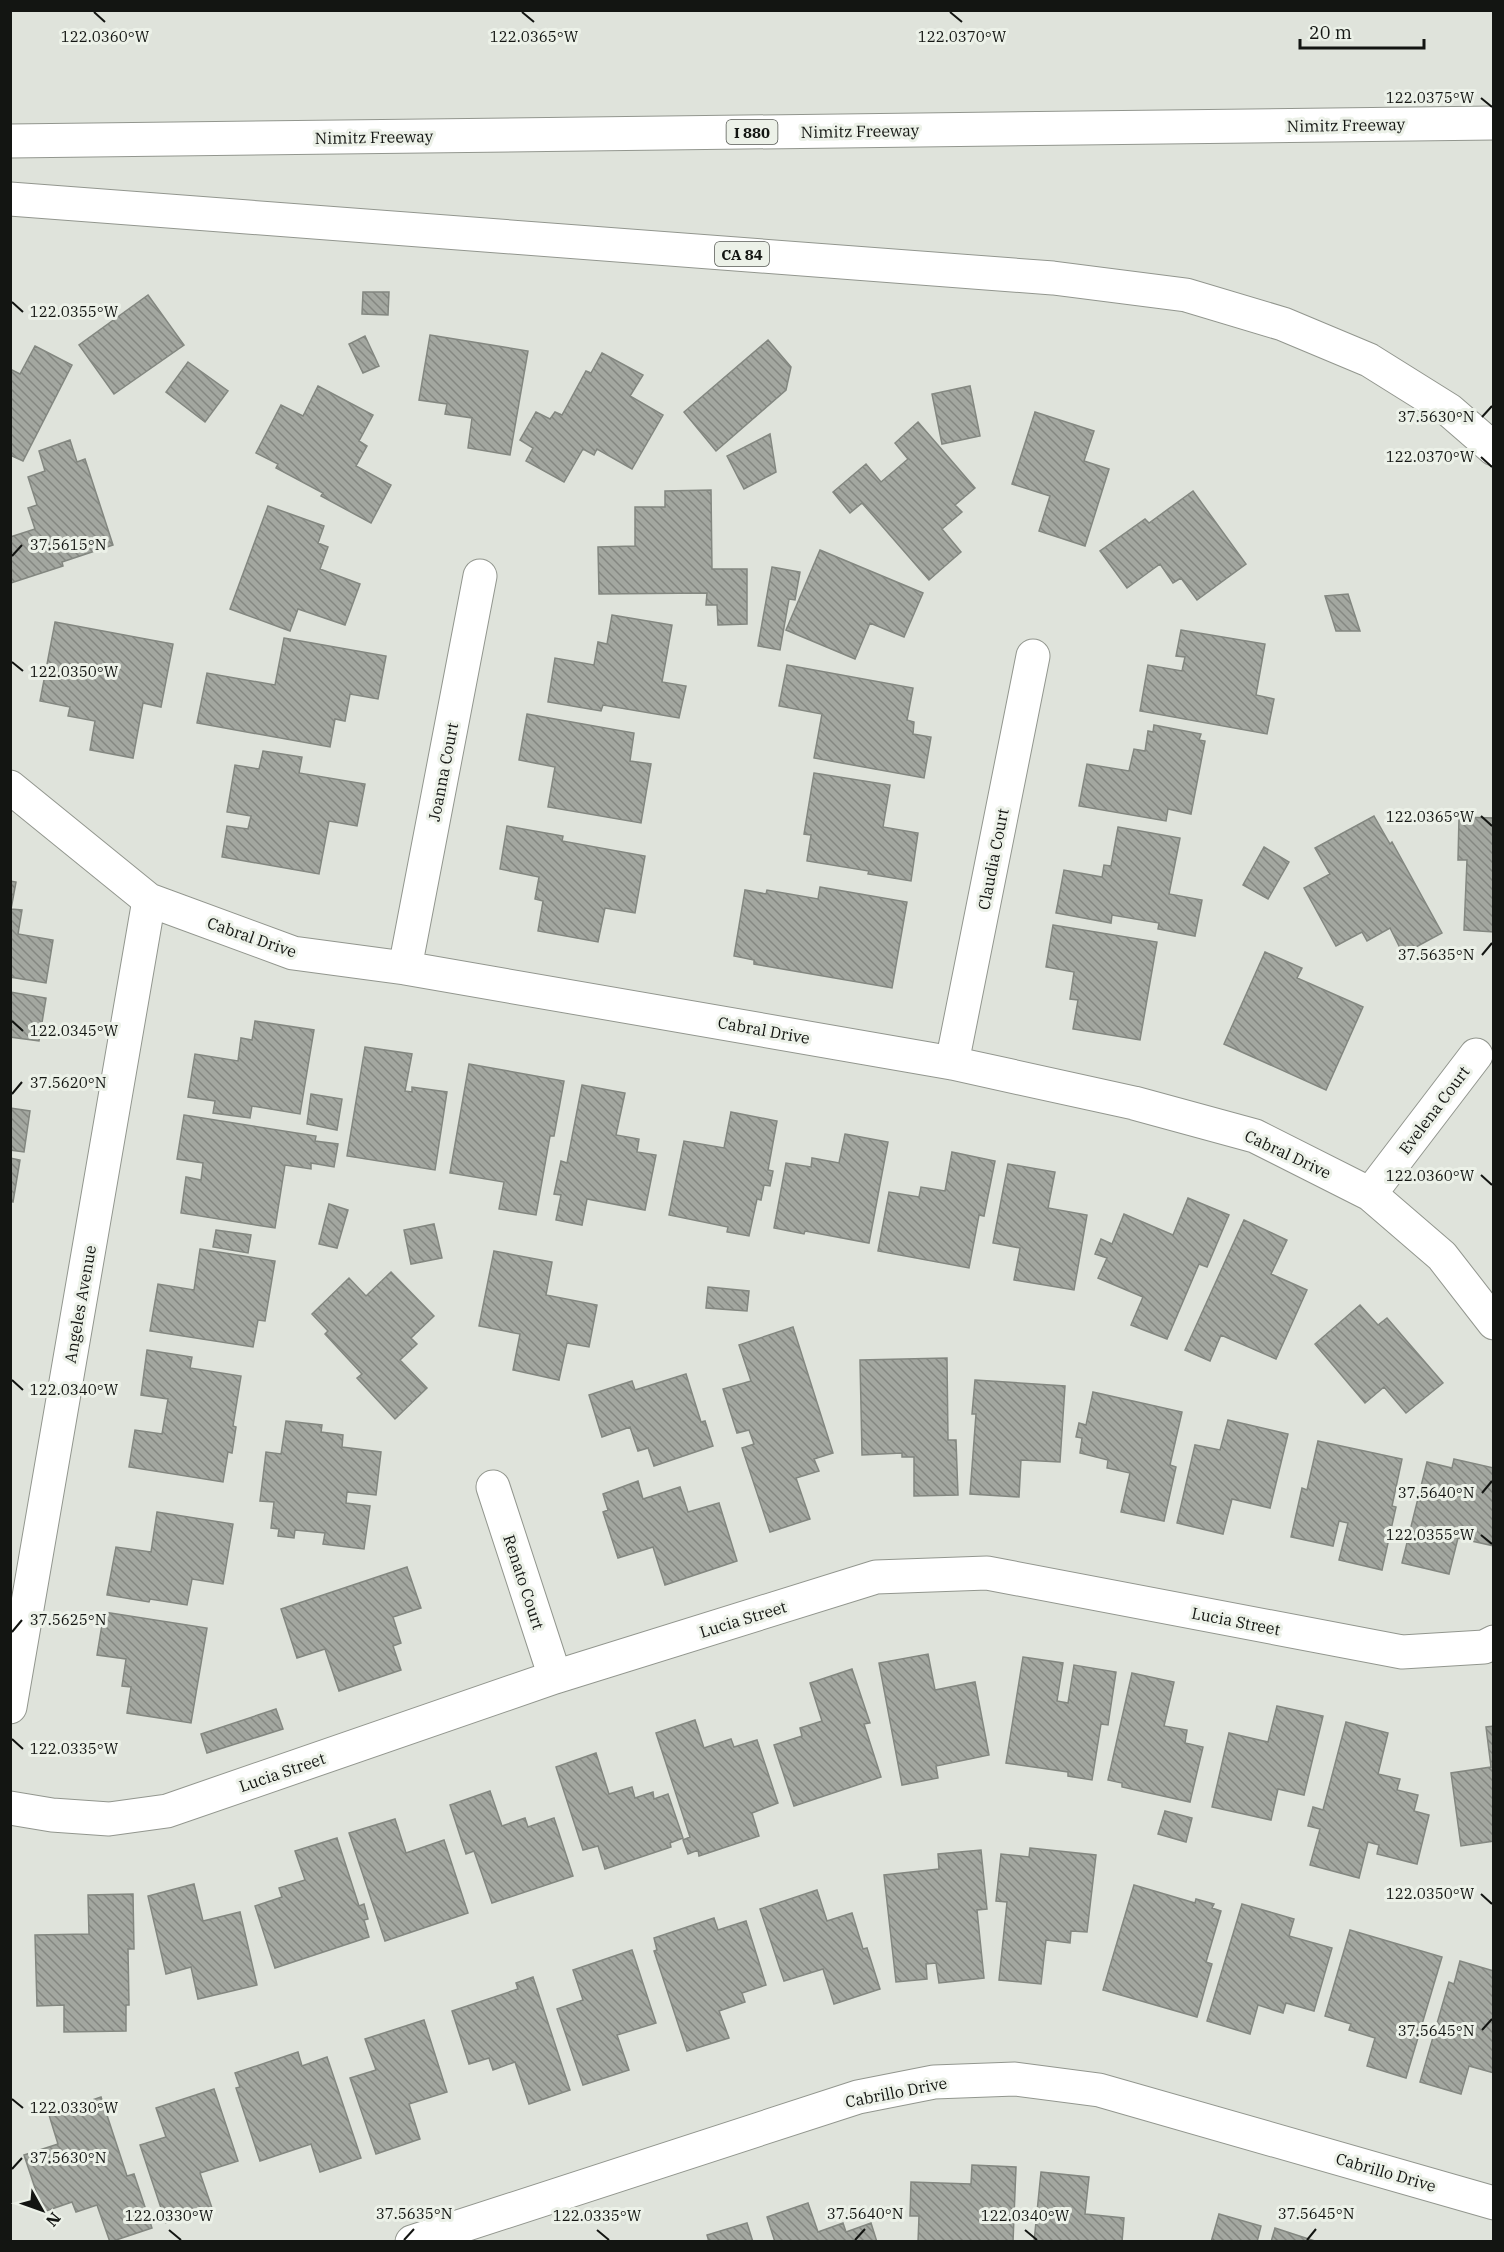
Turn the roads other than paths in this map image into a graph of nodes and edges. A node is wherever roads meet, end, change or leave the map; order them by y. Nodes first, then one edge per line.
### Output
1 (1494, 123) edge
2 (10, 141) edge
3 (10, 199) edge
4 (1494, 449) edge
5 (480, 576) dead end
6 (1033, 656) dead end
7 (10, 787) edge
8 (149, 900) junction
9 (405, 968) junction
10 (1476, 1055) dead end
11 (952, 1063) junction
12 (1370, 1194) junction
13 (1494, 1323) edge
14 (493, 1487) dead end
15 (1494, 1642) edge
16 (555, 1677) junction
17 (10, 1707) edge
18 (10, 1808) edge
19 (1494, 2202) edge
20 (412, 2241) edge

1 - 2 main road, Nimitz Freeway / I 880
3 - 4 main road, CA 84
5 - 9 main road, Joanna Court
6 - 11 main road, Claudia Court
7 - 8 main road, Cabral Drive
8 - 9 main road, Cabral Drive
8 - 17 main road, Angeles Avenue
9 - 11 main road, Cabral Drive
10 - 12 main road, Evelena Court
11 - 12 main road, Cabral Drive
12 - 13 main road, Cabral Drive
14 - 16 main road, Renato Court
15 - 16 main road, Lucia Street
16 - 18 main road, Lucia Street
19 - 20 main road, Cabrillo Drive

